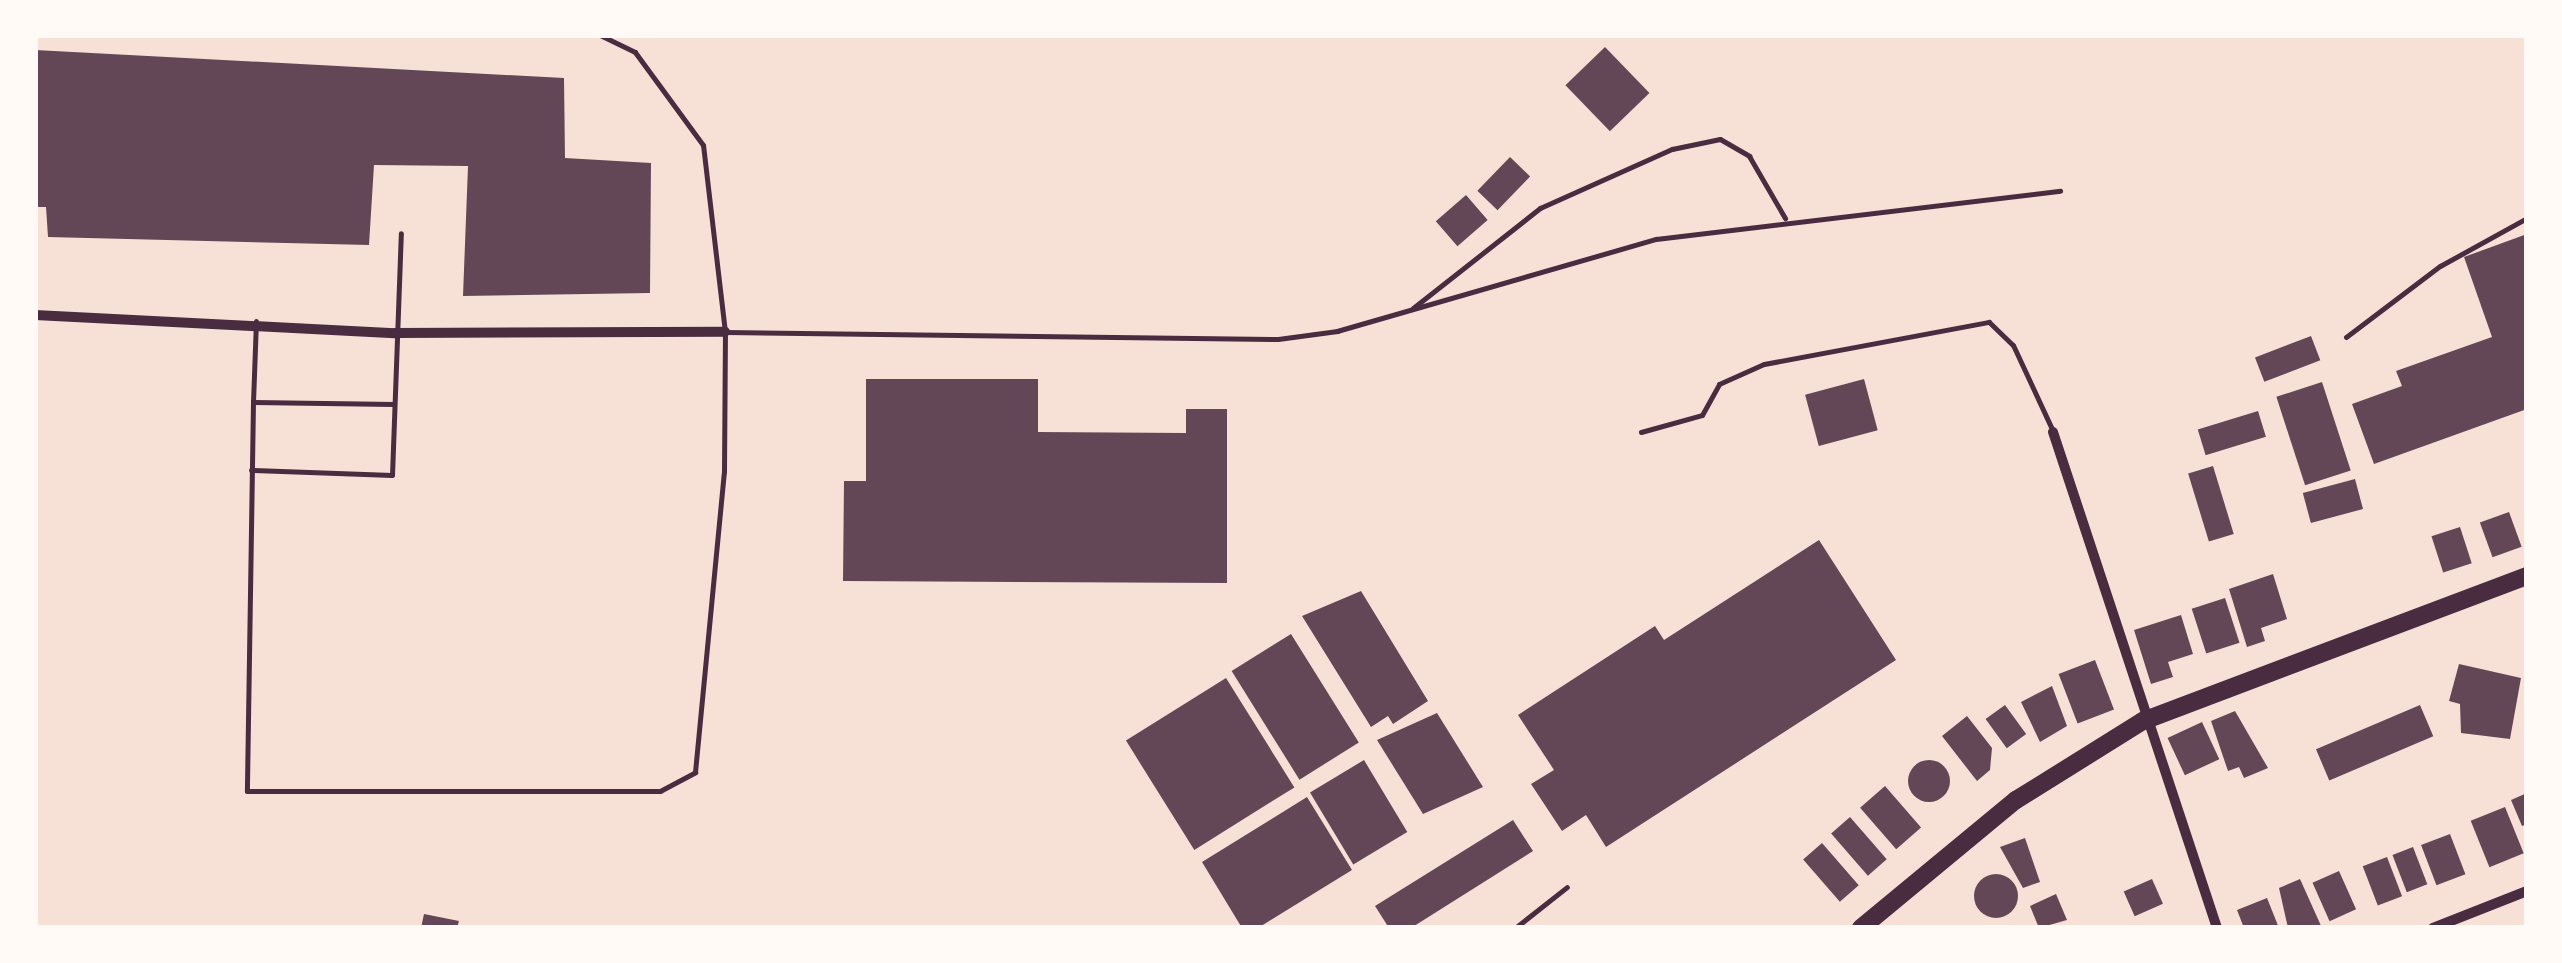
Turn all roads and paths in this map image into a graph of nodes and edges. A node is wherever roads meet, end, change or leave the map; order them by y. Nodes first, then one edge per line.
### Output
1 (600, 35) edge
2 (2060, 191) dead end
3 (1785, 218) junction
4 (2527, 218) edge
5 (400, 233) dead end
6 (1412, 309) junction
7 (35, 315) edge
8 (256, 321) junction
9 (725, 332) junction
10 (394, 333) junction
11 (2346, 337) dead end
12 (253, 402) junction
13 (394, 404) junction
14 (1641, 432) dead end
15 (2054, 432) joint
16 (251, 470) junction
17 (2527, 576) edge
18 (2143, 721) junction
19 (1567, 887) dead end
20 (2527, 891) edge
21 (1514, 928) edge
22 (1861, 928) edge
23 (2216, 928) edge
24 (2432, 928) edge

1 - 9 lane
2 - 3 lane
3 - 6 lane
3 - 6 lane
4 - 11 lane
5 - 10 lane
6 - 9 lane
7 - 8 street
8 - 10 street
8 - 12 lane
9 - 10 street
9 - 16 lane
10 - 13 lane
12 - 13 lane
12 - 16 lane
13 - 16 lane
14 - 15 lane
15 - 18 street
17 - 18 main road
18 - 22 main road
18 - 23 street
19 - 21 lane
20 - 24 street

